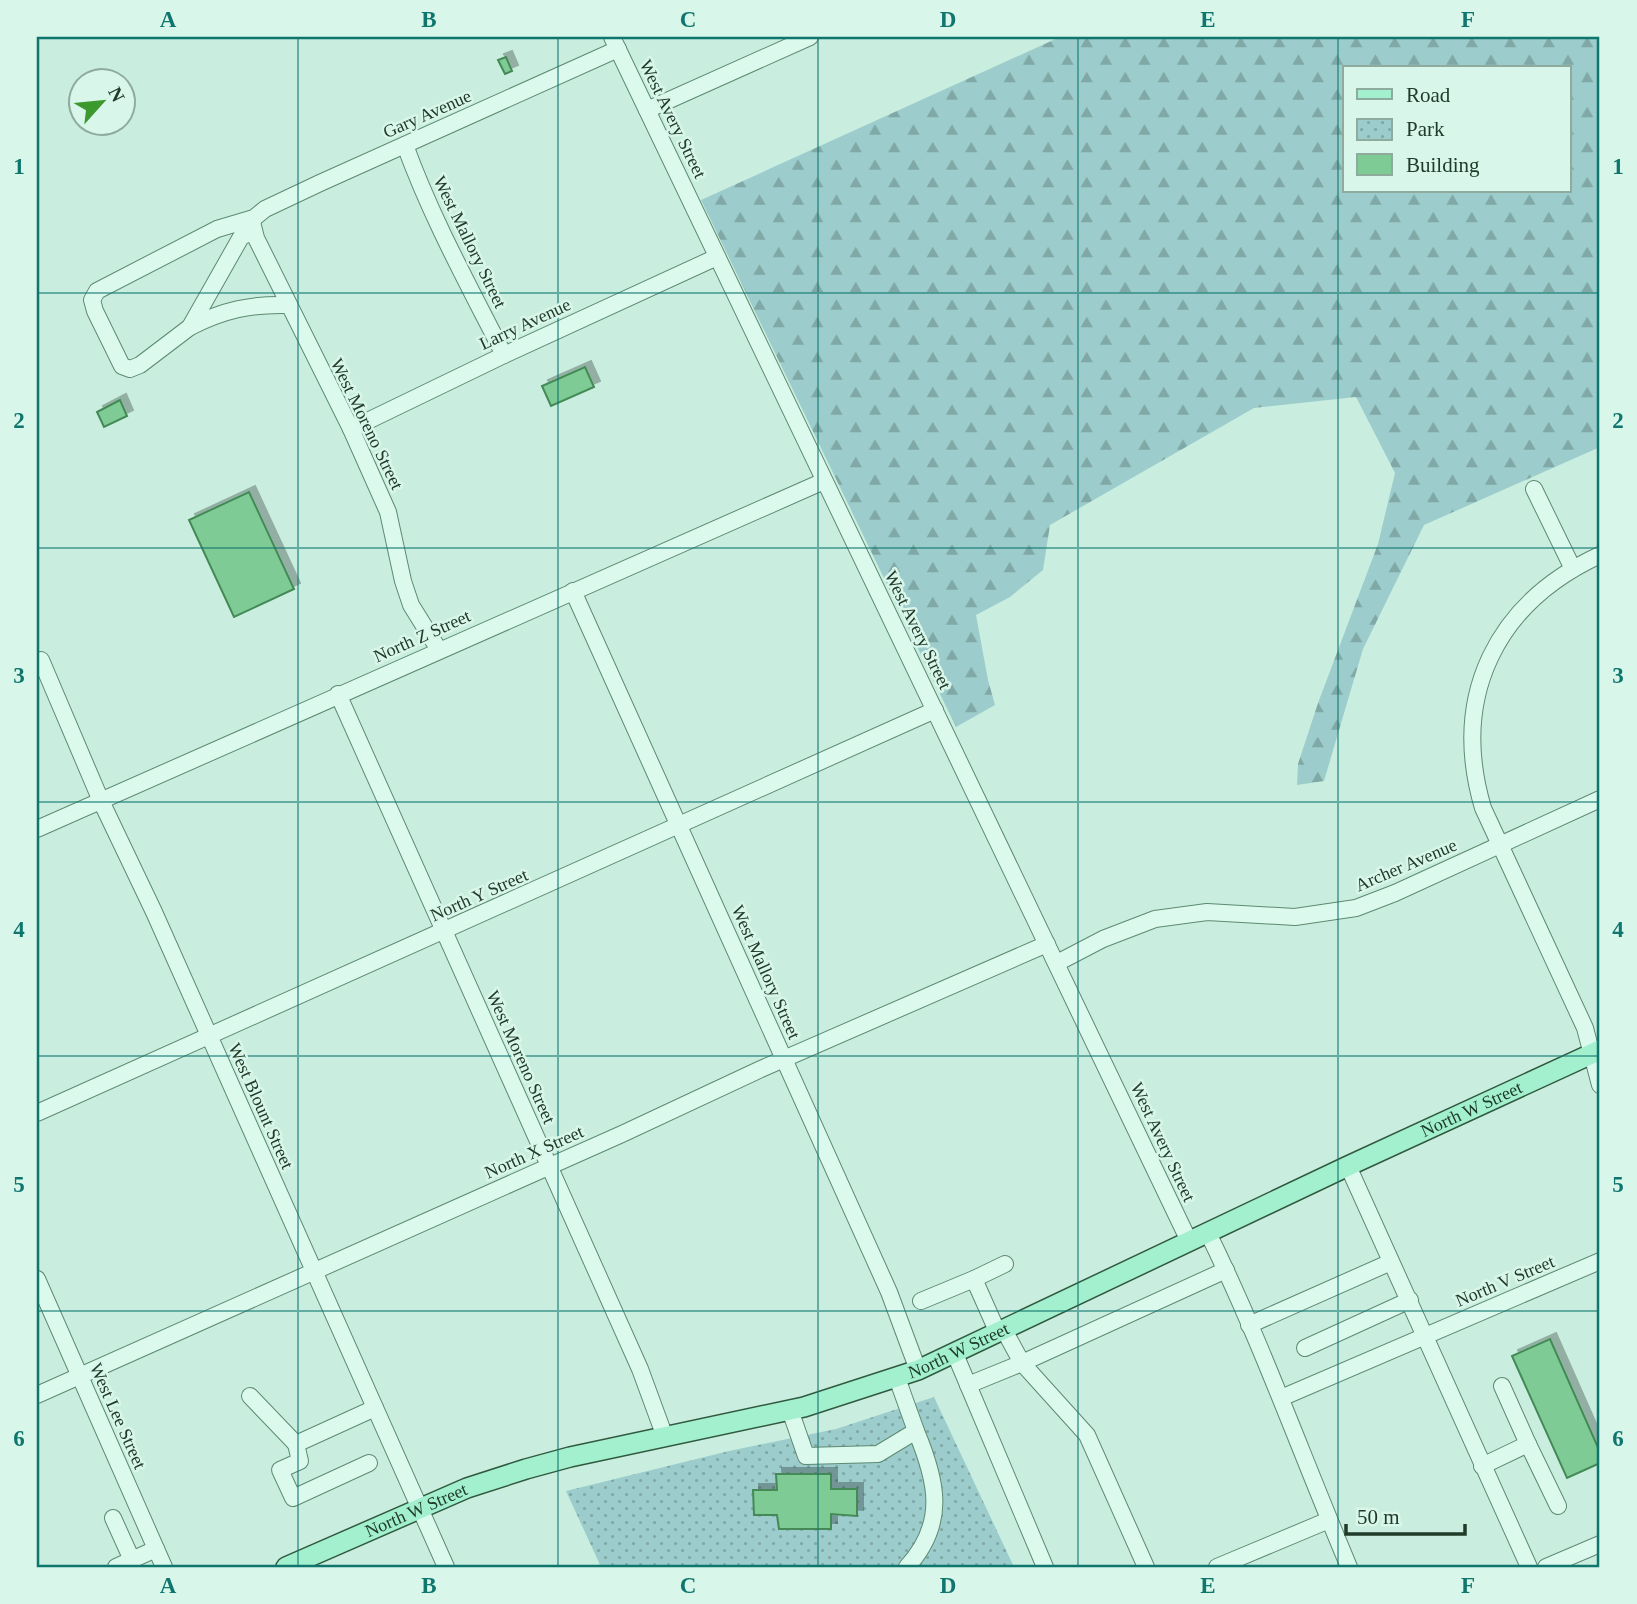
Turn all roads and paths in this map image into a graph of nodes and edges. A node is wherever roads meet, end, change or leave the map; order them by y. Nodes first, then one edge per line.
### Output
1 (810, 37) edge
2 (615, 43) edge
3 (647, 110) junction
4 (405, 145) junction
5 (253, 224) junction
6 (717, 257) junction
7 (288, 305) junction
8 (190, 327) junction
9 (504, 355) junction
10 (351, 429) junction
11 (824, 481) junction
12 (1534, 489) dead end
13 (1600, 555) edge
14 (1573, 569) junction
15 (573, 592) junction
16 (439, 650) junction
17 (41, 660) dead end
18 (338, 694) junction
19 (935, 710) junction
20 (1600, 799) edge
21 (101, 800) junction
22 (679, 825) junction
23 (37, 829) edge
24 (1500, 846) junction
25 (443, 932) junction
26 (1047, 944) junction
27 (1057, 963) junction
28 (208, 1035) junction
29 (1596, 1052) edge
30 (783, 1060) junction
31 (1600, 1085) edge
32 (37, 1112) edge
33 (549, 1166) junction
34 (1348, 1167) junction
35 (1208, 1233) junction
36 (1189, 1241) junction
37 (1600, 1261) edge
38 (1391, 1262) junction
39 (1005, 1264) dead end
40 (1226, 1270) junction
41 (314, 1271) junction
42 (37, 1279) edge
43 (974, 1279) junction
44 (1410, 1300) junction
45 (921, 1301) dead end
46 (1249, 1325) junction
47 (1001, 1332) junction
48 (1425, 1336) junction
49 (1305, 1348) dead end
50 (956, 1354) junction
51 (1022, 1363) junction
52 (918, 1370) junction
53 (79, 1376) junction
54 (897, 1378) junction
55 (968, 1385) junction
56 (1502, 1386) dead end
57 (37, 1395) edge
58 (250, 1396) dead end
59 (1281, 1398) junction
60 (375, 1408) junction
61 (790, 1410) junction
62 (916, 1431) junction
63 (665, 1437) junction
64 (296, 1444) junction
65 (1528, 1444) junction
66 (369, 1463) dead end
67 (1482, 1465) junction
68 (1558, 1506) dead end
69 (419, 1508) junction
70 (113, 1518) dead end
71 (1329, 1520) junction
72 (1600, 1544) edge
73 (156, 1549) junction
74 (132, 1560) junction
75 (116, 1567) edge
76 (164, 1567) edge
77 (286, 1567) edge
78 (446, 1567) edge
79 (907, 1567) edge
80 (1045, 1567) edge
81 (1146, 1567) edge
82 (1217, 1567) edge
83 (1349, 1567) edge
84 (1529, 1567) edge
85 (1546, 1567) edge

1 - 3 street
2 - 3 street, West Avery Street
2 - 4 street, Gary Avenue
3 - 6 street, West Avery Street
4 - 5 street, Gary Avenue
4 - 9 street, West Mallory Street
5 - 7 street, West Moreno Street
5 - 8 street
5 - 8 street
6 - 9 street, Larry Avenue
6 - 11 street, West Avery Street
7 - 8 street
7 - 10 street, West Moreno Street
9 - 10 street, Larry Avenue
10 - 16 street, West Moreno Street
11 - 15 street, North Z Street
11 - 19 street, West Avery Street
12 - 14 street
13 - 14 street
14 - 24 street
15 - 16 street, North Z Street
15 - 22 street, West Mallory Street
16 - 18 street, North Z Street
17 - 21 street, West Blount Street
18 - 21 street, North Z Street
18 - 25 street, West Moreno Street
19 - 22 street, North Y Street
19 - 26 street, West Avery Street
20 - 24 street, Archer Avenue
21 - 23 street, North Z Street
21 - 28 street, West Blount Street
22 - 25 street, North Y Street
22 - 30 street, West Mallory Street
24 - 27 street, Archer Avenue
24 - 29 street
25 - 28 street, North Y Street
25 - 33 street, West Moreno Street
26 - 27 street, West Avery Street
26 - 30 street, North X Street
27 - 36 street, West Avery Street
28 - 32 street, North Y Street
28 - 41 street, West Blount Street
29 - 31 street
29 - 34 main road, North W Street
30 - 33 street, North X Street
30 - 52 street, West Mallory Street
33 - 41 street, North X Street
33 - 63 street, West Moreno Street
34 - 35 main road, North W Street
34 - 38 street
35 - 36 main road, North W Street
35 - 40 street
36 - 47 main road, North W Street
37 - 48 street, North V Street
38 - 44 street
38 - 46 street
39 - 43 street
40 - 46 street
40 - 51 street
41 - 53 street, North X Street
41 - 60 street, West Blount Street
42 - 53 street, West Lee Street
43 - 45 street
43 - 47 street
44 - 48 street
44 - 49 street
46 - 59 street
47 - 50 main road, North W Street
47 - 51 street
48 - 59 street, North V Street
48 - 67 street
50 - 52 main road, North W Street
50 - 55 street
51 - 55 street
51 - 81 street
52 - 54 main road, North W Street
53 - 57 street, North X Street
53 - 73 street, West Lee Street
54 - 61 main road, North W Street
54 - 62 street
55 - 80 street
56 - 65 street
58 - 64 street
59 - 71 street
60 - 64 street
60 - 69 street, West Blount Street
61 - 62 street
61 - 63 main road, North W Street
62 - 79 street
63 - 69 main road, North W Street
64 - 66 street
65 - 67 street
65 - 68 street
67 - 84 street
69 - 77 main road, North W Street
69 - 78 street, West Blount Street
70 - 74 street
71 - 82 street
71 - 83 street
72 - 85 street
73 - 74 street
73 - 76 street, West Lee Street
74 - 75 street

